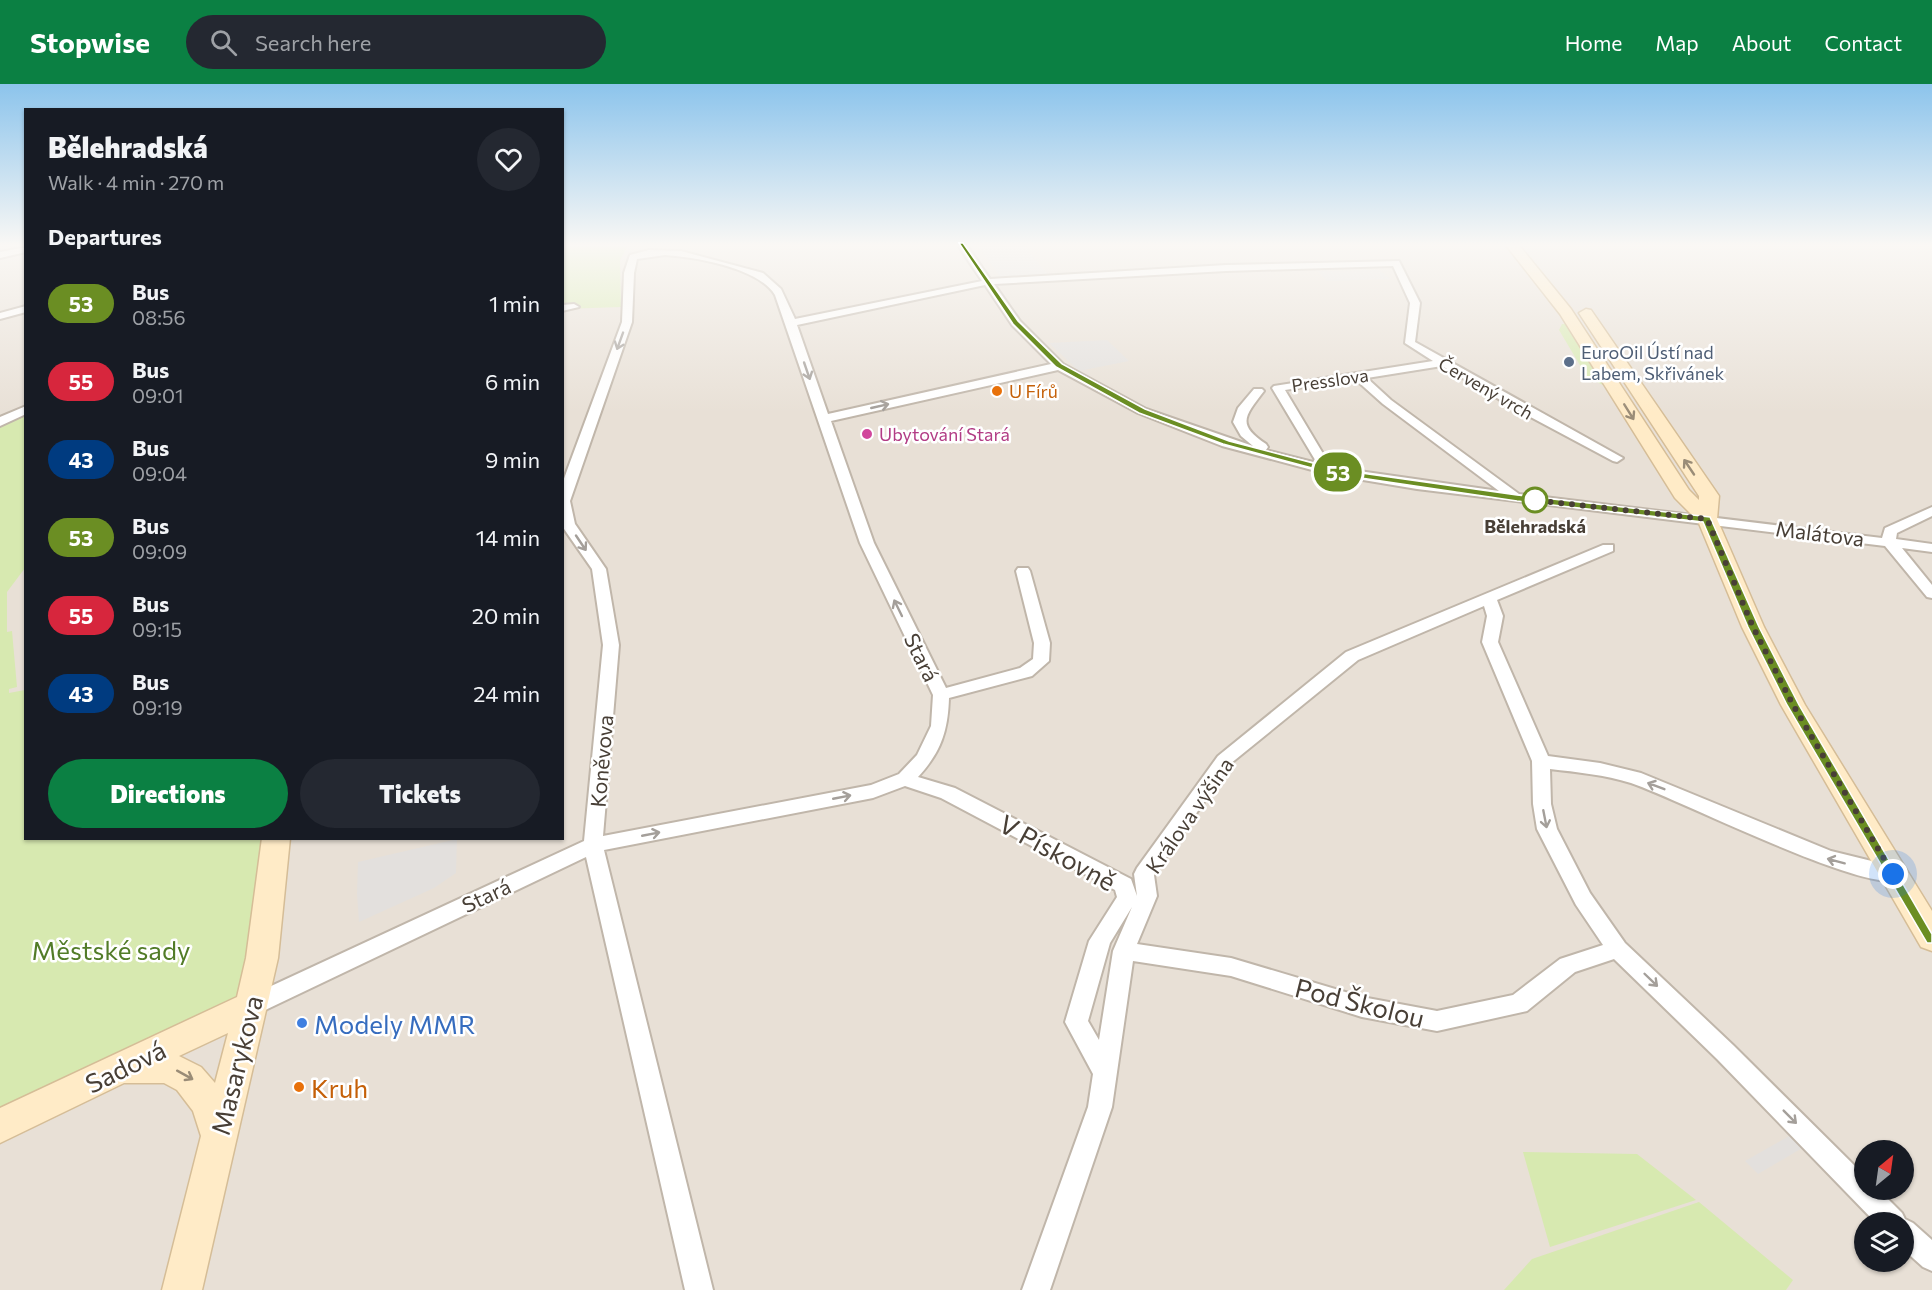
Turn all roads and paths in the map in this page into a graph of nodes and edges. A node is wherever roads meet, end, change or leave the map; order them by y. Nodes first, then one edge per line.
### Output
1 (631, 300) edge
2 (782, 300) edge
3 (900, 300) edge
4 (1001, 300) edge
5 (1414, 300) edge
6 (1556, 300) edge
7 (1575, 300) edge
8 (574, 307) dead end
9 (564, 308) edge
10 (24, 310) edge
11 (0, 316) edge
12 (791, 323) junction
13 (1442, 363) junction
14 (1059, 366) junction
15 (1358, 376) junction
16 (1258, 391) dead end
17 (24, 410) edge
18 (823, 419) junction
19 (0, 422) edge
20 (1276, 456) junction
21 (1617, 458) dead end
22 (1327, 470) junction
23 (564, 498) edge
24 (1517, 498) junction
25 (564, 506) edge
26 (1932, 511) edge
27 (1707, 519) junction
28 (1889, 542) junction
29 (1608, 548) dead end
30 (1932, 548) edge
31 (1023, 571) dead end
32 (1912, 573) junction
33 (1932, 579) edge
34 (1932, 594) edge
35 (1489, 598) junction
36 (941, 694) junction
37 (1541, 761) junction
38 (905, 780) junction
39 (276, 840) edge
40 (593, 844) junction
41 (1893, 874) junction
42 (1932, 938) edge
43 (1618, 949) junction
44 (1124, 951) junction
45 (250, 1006) junction
46 (1104, 1071) junction
47 (108, 1074) junction
48 (0, 1126) edge
49 (219, 1135) junction
50 (1883, 1212) edge
51 (1914, 1241) edge
52 (1932, 1258) edge
53 (182, 1290) edge
54 (699, 1290) edge
55 (1036, 1290) edge

1 -> 23 street, Koněvova
2 - 12 street, Stará
3 - 12 street
4 - 14 street
5 - 13 street, Červený vrch
6 -> 27 street
27 -> 7 street
8 - 9 street
10 - 11 street
12 -> 18 street, Stará
13 - 15 street, Presslova
13 - 21 street, Červený vrch
18 -> 14 street
14 - 20 street, Malátova
15 - 22 street, Presslova
15 - 24 street
16 - 20 street
17 - 19 street
36 -> 18 street, Stará
20 - 22 street, Malátova
22 - 24 street, Malátova
24 - 27 street, Malátova
25 -> 40 street, Koněvova
26 - 28 street
27 - 28 street, Malátova
27 - 41 street
28 - 30 street, Malátova
28 - 32 street
29 - 35 street, Králova výšina
31 - 36 street
32 - 33 street
32 - 34 street
35 - 37 street
35 - 44 street, Králova výšina
36 - 38 street, Stará
41 -> 37 street
37 -> 43 street
40 -> 38 street, Stará
38 - 46 street, V Pískovně
39 - 45 street, Masarykova
40 - 45 street, Stará
40 - 54 street, Koněvova
41 - 42 street
43 - 44 street, Pod Školou
43 -> 50 street
44 - 46 street, Králova výšina
45 - 47 street, Sadová
45 - 49 street, Masarykova
46 - 55 street, Králova výšina
47 - 48 street, Sadová
47 -> 49 street
49 - 53 street, Masarykova
51 - 52 street

